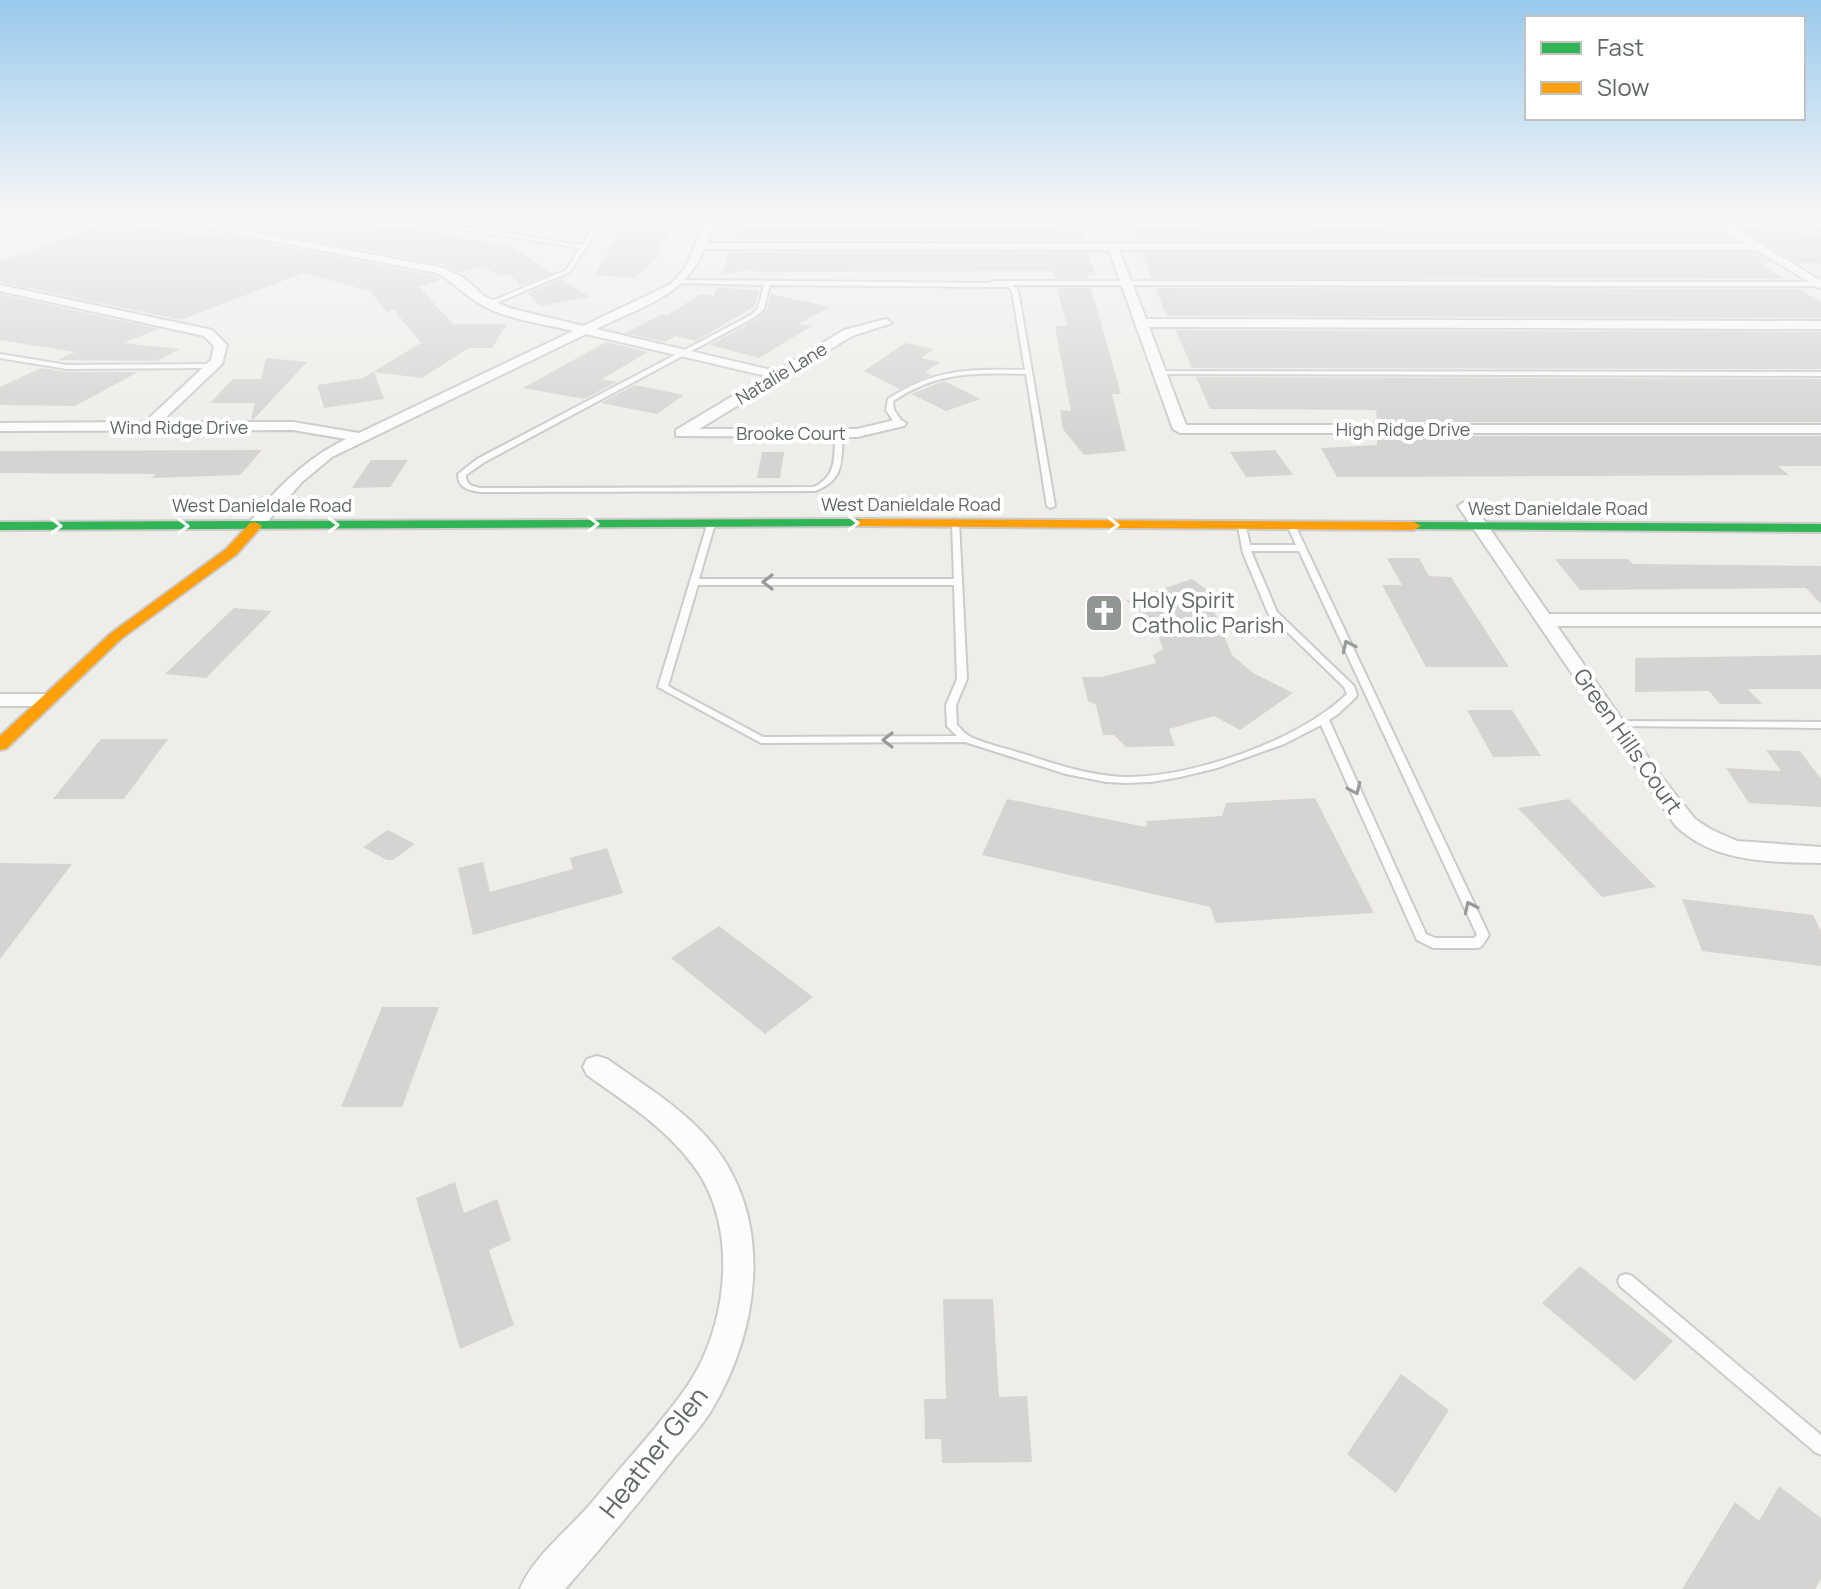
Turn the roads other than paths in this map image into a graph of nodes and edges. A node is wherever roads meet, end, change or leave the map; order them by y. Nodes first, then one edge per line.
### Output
1 (10, 290) edge
2 (471, 290) edge
3 (522, 290) edge
4 (662, 290) edge
5 (765, 290) edge
6 (1015, 290) edge
7 (1130, 290) edge
8 (489, 304) junction
9 (886, 323) dead end
10 (1143, 323) junction
11 (1821, 325) edge
12 (584, 330) junction
13 (683, 353) junction
14 (0, 356) edge
15 (212, 366) junction
16 (1029, 372) junction
17 (1160, 373) junction
18 (1821, 374) edge
19 (777, 375) junction
20 (899, 423) joint
21 (0, 427) edge
22 (148, 427) junction
23 (1821, 429) edge
24 (681, 433) joint
25 (839, 433) junction
26 (358, 437) junction
27 (1051, 506) junction
28 (1235, 506) junction
29 (1266, 506) dead end
30 (1466, 506) dead end
31 (175, 507) dead end
32 (270, 507) junction
33 (714, 515) junction
34 (983, 515) junction
35 (956, 524) junction
36 (0, 526) edge
37 (255, 526) junction
38 (1242, 527) junction
39 (1292, 527) junction
40 (1481, 528) junction
41 (1821, 528) edge
42 (1246, 548) junction
43 (1302, 548) junction
44 (697, 582) junction
45 (958, 582) junction
46 (1545, 620) junction
47 (1821, 620) edge
48 (1349, 686) junction
49 (1366, 686) junction
50 (0, 700) edge
51 (45, 700) junction
52 (1323, 718) junction
53 (1615, 724) junction
54 (1821, 725) edge
55 (966, 739) junction
56 (0, 745) edge
57 (1821, 855) edge
58 (597, 1067) dead end
59 (1626, 1281) dead end
60 (1821, 1446) edge
61 (539, 1589) edge

1 - 15 street
2 - 8 street
3 - 8 lane
4 - 12 street
5 - 13 lane
6 - 16 lane
7 - 10 street, High Ridge Drive
8 - 12 street
9 - 19 street, Natalie Lane
10 - 11 street
10 - 17 street, High Ridge Drive
12 - 13 street
12 - 26 street
13 - 19 street
13 - 25 lane
14 - 15 lane
15 - 22 street
16 - 20 lane
16 - 27 lane
17 - 18 lane
17 - 23 street, High Ridge Drive
19 - 24 street, Natalie Lane
20 - 25 street, Brooke Court
21 - 22 street, Wind Ridge Drive
22 - 26 street, Wind Ridge Drive
24 - 25 street, Brooke Court
26 - 32 street
27 - 28 main road, West Danieldale Road
27 - 34 main road, West Danieldale Road
28 - 29 main road, West Danieldale Road
28 - 38 main road
30 - 40 street, Green Hills Court
31 - 32 main road, West Danieldale Road
32 - 33 main road, West Danieldale Road
32 - 37 street
33 - 34 main road, West Danieldale Road
33 -> 35 main road, West Danieldale Road
37 -> 33 main road, West Danieldale Road
33 - 44 lane
34 - 35 main road, West Danieldale Road
34 -> 38 main road, West Danieldale Road
35 - 45 lane
36 -> 37 main road, West Danieldale Road
37 - 51 main road
38 - 39 main road, West Danieldale Road
38 - 42 lane
39 - 40 main road, West Danieldale Road
39 - 43 lane
40 - 41 main road, West Danieldale Road
40 - 46 street, Green Hills Court
42 - 43 lane
42 - 48 lane
49 -> 43 lane
45 -> 44 lane
55 -> 44 lane
45 - 55 lane
46 - 47 street
46 - 53 street, Green Hills Court
48 - 49 lane
48 - 52 lane
52 -> 49 lane
50 - 51 street
51 - 56 main road
52 - 55 lane
53 - 54 lane
53 - 57 street, Green Hills Court
58 - 61 street, Heather Glen
59 - 60 lane

